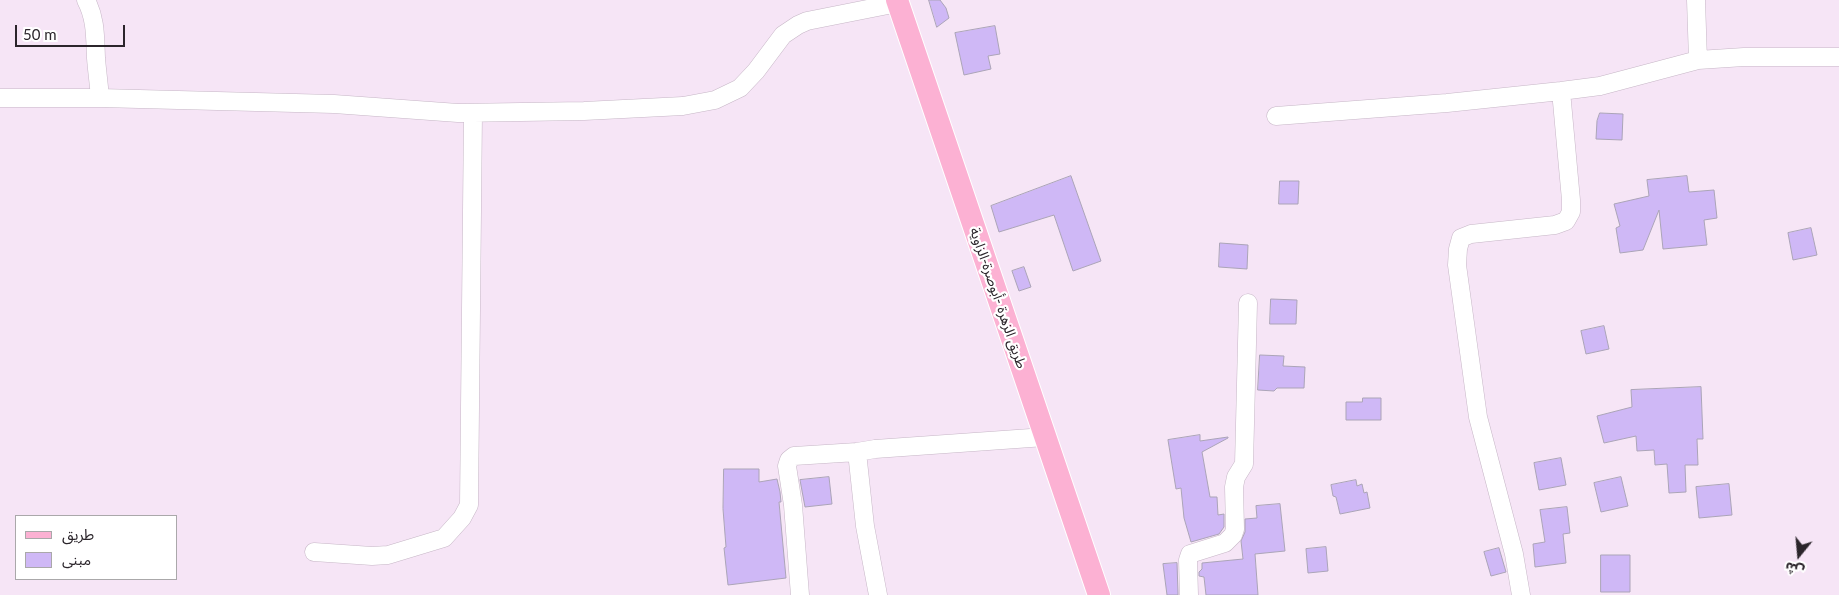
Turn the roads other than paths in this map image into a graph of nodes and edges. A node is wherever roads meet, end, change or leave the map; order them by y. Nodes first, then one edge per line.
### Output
1 (1696, 0) edge
2 (86, 1) edge
3 (898, 2) edge
4 (1839, 57) edge
5 (1698, 60) junction
6 (1561, 91) junction
7 (0, 98) edge
8 (100, 98) junction
9 (474, 113) junction
10 (1276, 116) dead end
11 (1248, 303) dead end
12 (1044, 437) junction
13 (857, 452) junction
14 (314, 552) dead end
15 (800, 595) edge
16 (878, 595) edge
17 (1099, 595) edge
18 (1189, 595) edge
19 (1521, 595) edge

1 - 5 street
2 - 8 street
3 - 9 street
3 - 12 main road, طريق الزهرة -أبوصرة-الزاوية
4 - 5 street
5 - 6 street
6 - 10 street
6 - 19 street
7 - 8 street
8 - 9 street
9 - 14 street
11 - 18 street
12 - 13 street
12 - 17 main road, طريق الزهرة -أبوصرة-الزاوية
13 - 15 street
13 - 16 street

